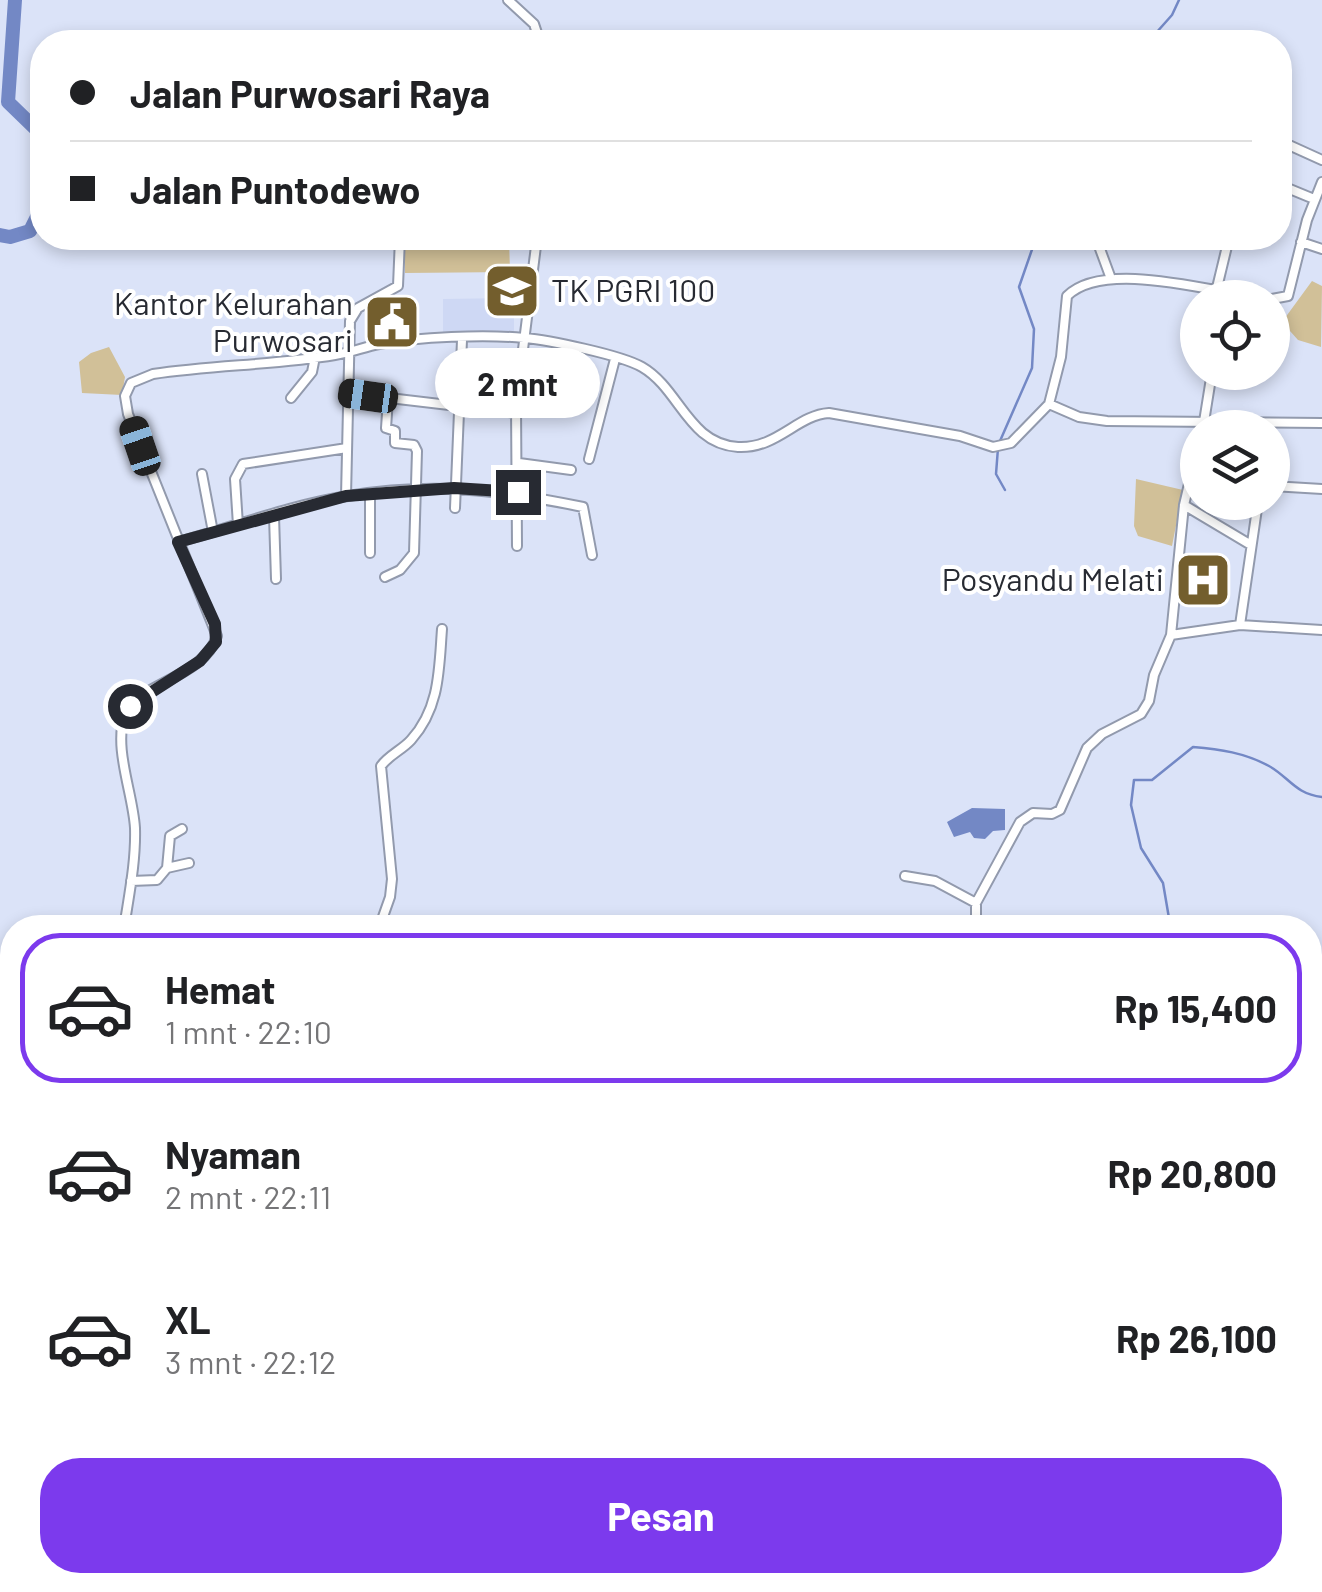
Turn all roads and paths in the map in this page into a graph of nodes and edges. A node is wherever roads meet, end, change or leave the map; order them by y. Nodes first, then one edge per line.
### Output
1 (508, 0) edge
2 (536, 30) edge
3 (1292, 146) edge
4 (1322, 160) edge
5 (1322, 182) edge
6 (1292, 189) edge
7 (1314, 198) junction
8 (1301, 242) junction
9 (1322, 249) edge
10 (400, 250) edge
11 (535, 250) edge
12 (1100, 250) edge
13 (1226, 250) edge
14 (1110, 276) junction
15 (1219, 280) edge
16 (1290, 288) edge
17 (1180, 289) edge
18 (524, 338) junction
19 (462, 340) junction
20 (348, 353) junction
21 (314, 357) junction
22 (615, 358) junction
23 (347, 393) junction
24 (291, 398) dead end
25 (388, 399) junction
26 (542, 399) dead end
27 (1048, 404) junction
28 (456, 408) junction
29 (516, 409) junction
30 (1322, 422) edge
31 (1290, 423) edge
32 (1180, 424) edge
33 (346, 448) junction
34 (589, 458) dead end
35 (518, 462) junction
36 (571, 470) dead end
37 (202, 474) dead end
38 (1290, 487) edge
39 (454, 488) junction
40 (1322, 489) edge
41 (414, 491) junction
42 (518, 492) junction
43 (370, 494) junction
44 (346, 496) junction
45 (455, 508) dead end
46 (274, 516) junction
47 (1183, 520) edge
48 (1209, 520) edge
49 (1255, 520) edge
50 (238, 525) junction
51 (213, 532) junction
52 (178, 542) junction
53 (1250, 545) junction
54 (517, 546) dead end
55 (370, 553) dead end
56 (592, 556) dead end
57 (385, 577) dead end
58 (276, 579) dead end
59 (1240, 625) junction
60 (442, 629) dead end
61 (1322, 630) edge
62 (1171, 636) junction
63 (182, 828) dead end
64 (189, 863) dead end
65 (168, 868) junction
66 (906, 876) dead end
67 (131, 881) junction
68 (976, 904) junction
69 (126, 915) edge
70 (384, 915) edge
71 (976, 915) edge

1 - 2 street
3 - 4 street
5 - 7 street
6 - 7 street
7 - 8 street
8 - 9 street
8 - 16 street
10 - 20 street
11 - 18 street
12 - 14 street
13 - 15 street
14 - 17 street
14 - 27 street
18 - 19 street
18 - 22 street
18 - 29 street
19 - 20 street
19 - 28 street
20 - 21 street
20 - 23 street
21 - 24 street
21 - 52 street
22 - 27 street
22 - 34 street
23 - 25 street
23 - 33 street
25 - 28 street
25 - 41 street
26 - 29 street
27 - 32 street
28 - 29 street
28 - 39 street
29 - 35 street
30 - 31 street
33 - 44 street
33 - 50 street
35 - 36 street
35 - 42 street
37 - 51 street
38 - 40 street
39 - 41 street
39 - 42 street
39 - 45 street
41 - 43 street
41 - 57 street
42 - 54 street
42 - 56 street
43 - 44 street
43 - 55 street
44 - 46 street
46 - 50 street
46 - 58 street
47 - 62 street
48 - 53 street
49 - 53 street
50 - 51 street
51 - 52 street
52 - 67 street
53 - 59 street
59 - 61 street
59 - 62 street
60 - 70 street
62 - 68 street
63 - 65 street
64 - 65 street
65 - 67 street
66 - 68 street
67 - 69 street
68 - 71 street

